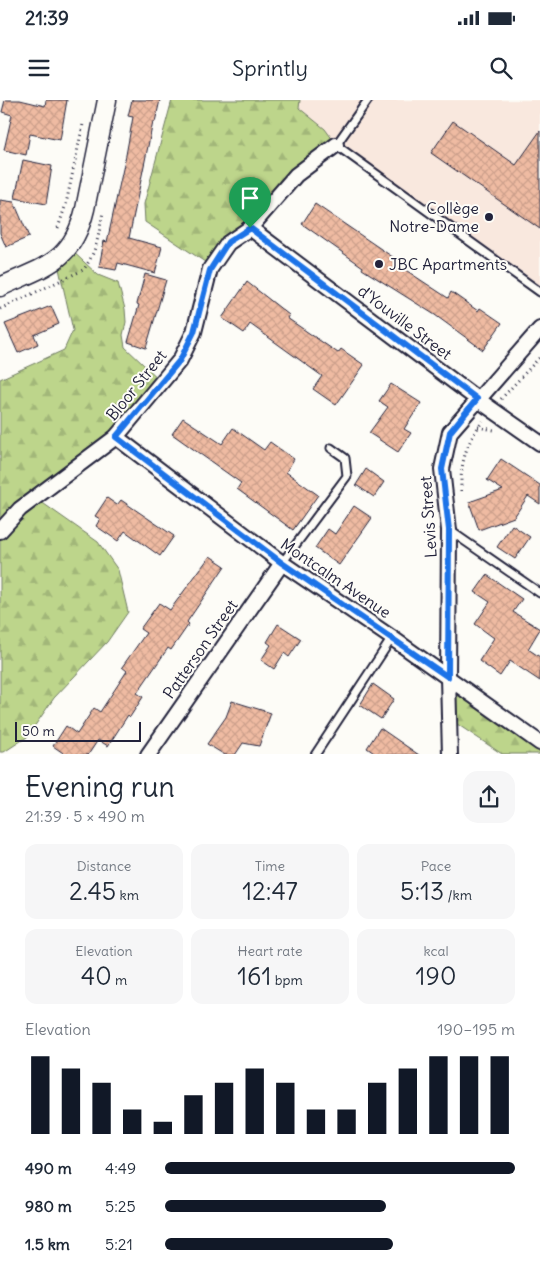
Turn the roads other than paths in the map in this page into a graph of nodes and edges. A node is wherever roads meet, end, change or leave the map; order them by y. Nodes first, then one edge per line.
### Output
1 (107, 100) edge
2 (368, 100) edge
3 (336, 145) junction
4 (250, 228) junction
5 (0, 287) edge
6 (540, 292) edge
7 (540, 329) edge
8 (477, 399) junction
9 (116, 437) junction
10 (540, 444) edge
11 (331, 448) dead end
12 (449, 530) junction
13 (0, 531) edge
14 (282, 563) junction
15 (540, 593) edge
16 (392, 638) junction
17 (448, 677) junction
18 (540, 743) edge
19 (148, 754) edge
20 (315, 754) edge
21 (450, 754) edge

1 - 5 street
2 - 3 lane
3 - 4 street, Bloor Street
3 - 6 lane
4 - 8 street, d'Youville Street
4 - 9 street, Bloor Street
7 - 8 street, Levis Street
8 - 10 street, d'Youville Street
8 - 12 street, Levis Street
9 - 13 street, Bloor Street
9 - 14 street, Montcalm Avenue
11 - 14 lane
12 - 15 lane
12 - 17 street, Levis Street
14 - 16 street, Montcalm Avenue
14 - 19 street, Patterson Street
16 - 17 street, Montcalm Avenue
16 - 20 lane
17 - 18 street, Montcalm Avenue
17 - 21 street, Levis Street

